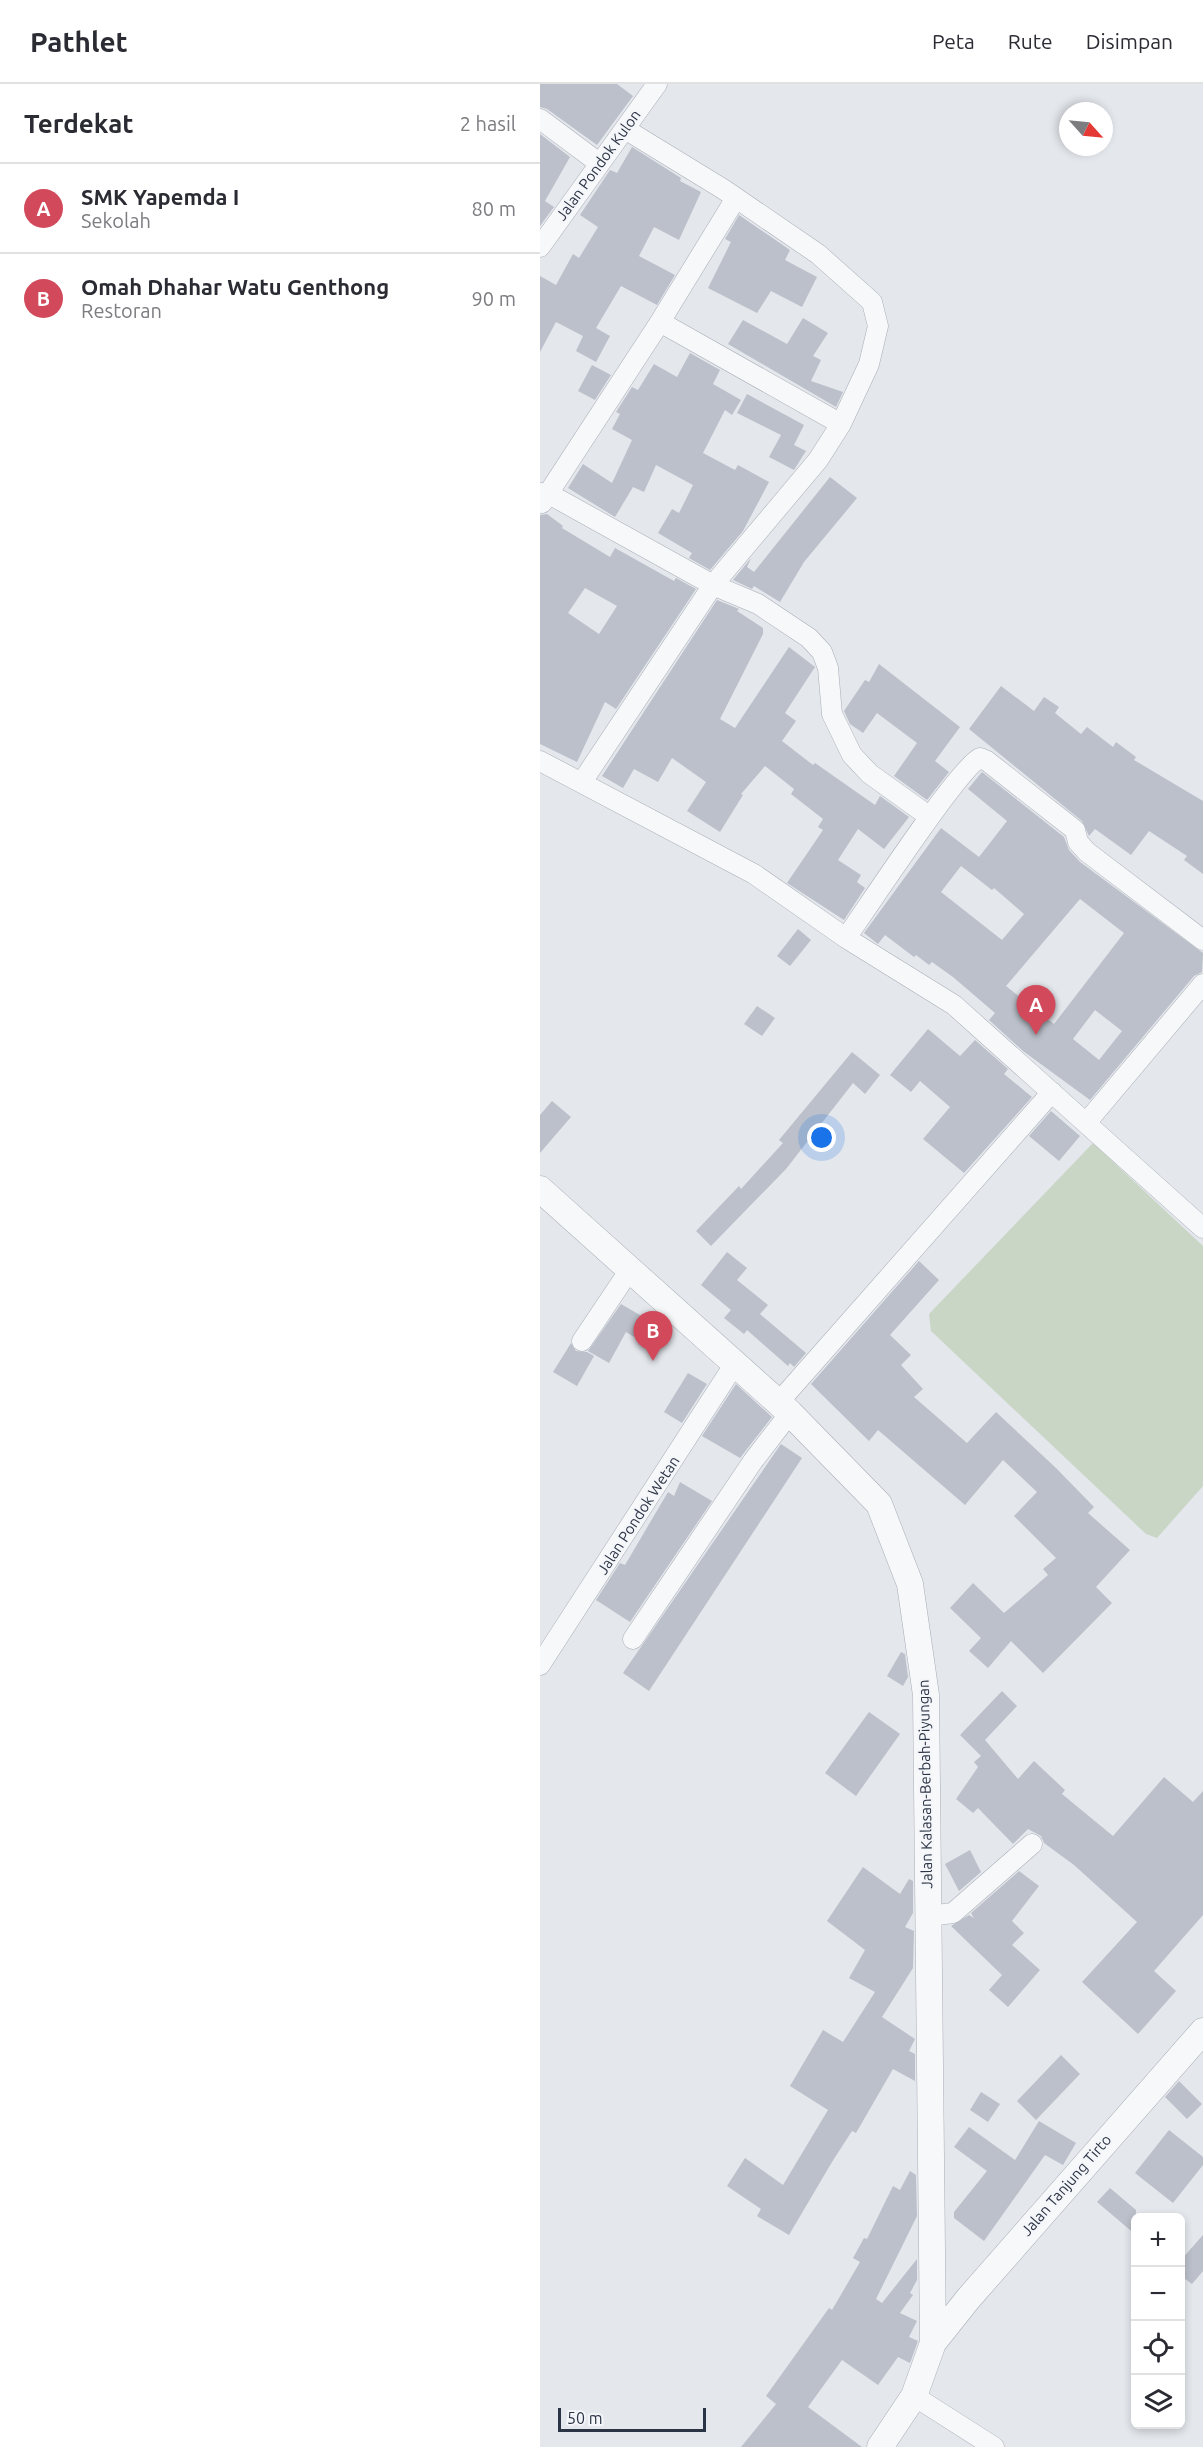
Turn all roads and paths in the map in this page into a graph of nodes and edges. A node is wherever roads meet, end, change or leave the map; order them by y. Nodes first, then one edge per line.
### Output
1 (657, 84) edge
2 (540, 119) edge
3 (625, 129) junction
4 (599, 163) junction
5 (736, 198) junction
6 (540, 247) edge
7 (660, 322) junction
8 (841, 424) junction
9 (543, 497) edge
10 (713, 585) junction
11 (540, 761) edge
12 (582, 782) junction
13 (930, 817) junction
14 (846, 938) junction
15 (1203, 939) edge
16 (1203, 984) edge
17 (1052, 1092) junction
18 (1086, 1123) junction
19 (540, 1189) edge
20 (1203, 1228) edge
21 (629, 1271) junction
22 (582, 1341) dead end
23 (734, 1365) junction
24 (784, 1408) junction
25 (633, 1639) dead end
26 (540, 1665) edge
27 (1032, 1844) dead end
28 (928, 1916) junction
29 (1203, 2031) edge
30 (932, 2284) junction
31 (968, 2299) junction
32 (933, 2343) junction
33 (914, 2396) junction
34 (880, 2447) edge
35 (994, 2447) edge

1 - 3 street, Jalan Pondok Kulon
2 - 4 street
3 - 4 street, Jalan Pondok Kulon
3 - 5 street
4 - 6 street, Jalan Pondok Kulon
5 - 7 street
5 - 8 street
7 - 8 street
7 - 9 street
8 - 10 street
9 - 10 street
10 - 12 street
10 - 13 street
11 - 12 street
12 - 14 street
13 - 14 street
13 - 15 street
14 - 17 street
16 - 18 street
17 - 18 street
17 - 24 street
18 - 20 street
19 - 21 street, Jalan Kalasan-Berbah-Piyungan
21 - 22 street
21 - 23 street, Jalan Kalasan-Berbah-Piyungan
23 - 24 street, Jalan Kalasan-Berbah-Piyungan
23 - 26 street, Jalan Pondok Wetan
24 - 25 street
24 - 28 street, Jalan Kalasan-Berbah-Piyungan
27 - 28 street
28 - 30 street, Jalan Kalasan-Berbah-Piyungan
29 - 31 street, Jalan Tanjung Tirto
30 - 31 street
30 - 32 street, Jalan Kalasan-Berbah-Piyungan
31 - 32 street, Jalan Tanjung Tirto
32 - 33 street, Jalan Kalasan-Berbah-Piyungan
33 - 34 street, Jalan Kalasan-Berbah-Piyungan
33 - 35 street

